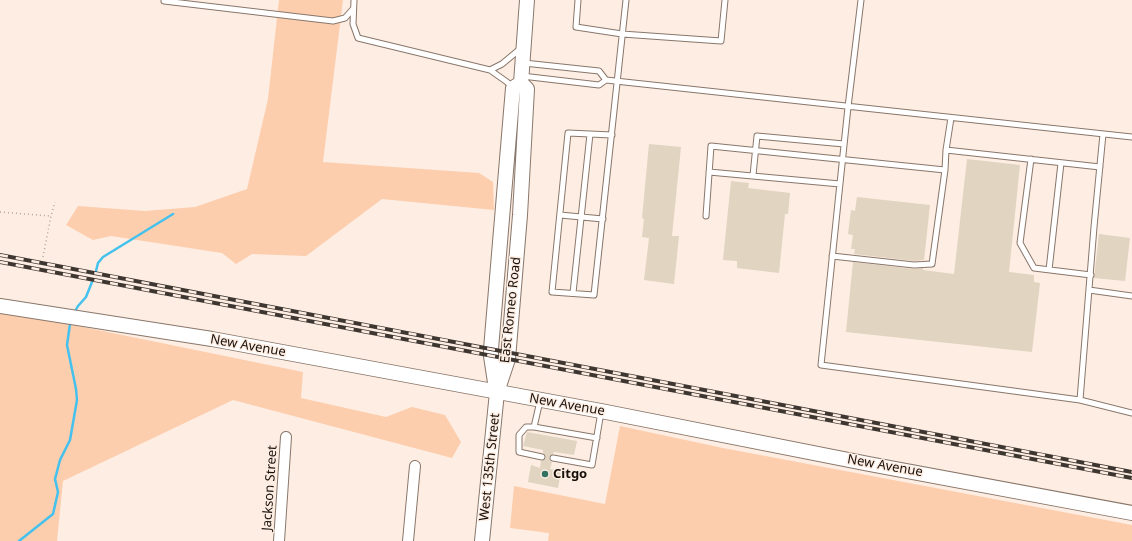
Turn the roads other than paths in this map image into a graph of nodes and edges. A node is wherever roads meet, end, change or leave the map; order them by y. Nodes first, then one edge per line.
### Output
1 (354, 0) edge
2 (527, 0) edge
3 (578, 0) edge
4 (626, 0) edge
5 (725, 0) edge
6 (861, 0) edge
7 (164, 1) dead end
8 (354, 8) junction
9 (622, 34) junction
10 (524, 46) junction
11 (490, 70) junction
12 (519, 78) junction
13 (606, 80) junction
14 (618, 81) junction
15 (848, 107) junction
16 (951, 118) junction
17 (590, 134) junction
18 (1103, 134) junction
19 (612, 135) junction
20 (1132, 137) edge
21 (844, 144) junction
22 (946, 150) junction
23 (756, 152) junction
24 (842, 159) junction
25 (1031, 159) junction
26 (1061, 163) junction
27 (1100, 167) junction
28 (945, 170) junction
29 (709, 172) junction
30 (753, 175) junction
31 (840, 184) junction
32 (560, 215) junction
33 (706, 216) dead end
34 (581, 217) junction
35 (603, 219) junction
36 (832, 256) junction
37 (1049, 270) junction
38 (1090, 275) junction
39 (1089, 290) junction
40 (573, 293) junction
41 (1132, 296) edge
42 (0, 306) edge
43 (497, 392) junction
44 (540, 400) junction
45 (1080, 400) junction
46 (601, 411) junction
47 (1132, 413) edge
48 (534, 427) junction
49 (286, 437) dead end
50 (596, 438) junction
51 (542, 457) dead end
52 (553, 458) dead end
53 (415, 466) dead end
54 (1132, 513) edge
55 (279, 541) edge
56 (408, 541) edge
57 (482, 541) edge

1 - 8 lane
2 - 10 main road, East Romeo Road
3 - 9 lane
4 - 9 lane
5 - 9 lane
6 - 15 lane
7 - 8 lane
8 - 11 lane
9 - 14 lane
10 - 11 lane
10 - 12 main road, East Romeo Road
11 - 12 lane
12 - 13 lane
12 - 13 lane
12 - 43 main road, East Romeo Road
13 - 14 lane
14 - 15 lane
14 - 19 lane
15 - 16 lane
15 - 21 lane
16 - 18 lane
16 - 22 lane
17 - 19 lane
17 - 32 lane
17 - 34 lane
18 - 20 lane
18 - 27 lane
19 - 35 lane
21 - 23 lane
21 - 24 lane
22 - 25 lane
22 - 28 lane
23 - 24 lane
23 - 29 lane
23 - 30 lane
24 - 28 lane
24 - 31 lane
25 - 26 lane
25 - 37 lane
26 - 27 lane
26 - 37 lane
27 - 38 lane
28 - 36 lane
29 - 30 lane
29 - 33 lane
30 - 31 lane
31 - 36 lane
32 - 34 lane
32 - 40 lane
34 - 35 lane
34 - 40 lane
35 - 40 lane
36 - 45 lane
37 - 38 lane
38 - 39 lane
39 - 41 lane
39 - 45 lane
42 - 43 main road, New Avenue
43 - 44 main road, New Avenue
43 - 57 main road, West 135th Street
44 - 46 main road, New Avenue
44 - 48 lane
45 - 47 lane
46 - 50 lane
46 - 54 main road, New Avenue
48 - 50 lane
48 - 51 lane
49 - 55 street, Jackson Street
50 - 52 lane
53 - 56 street

